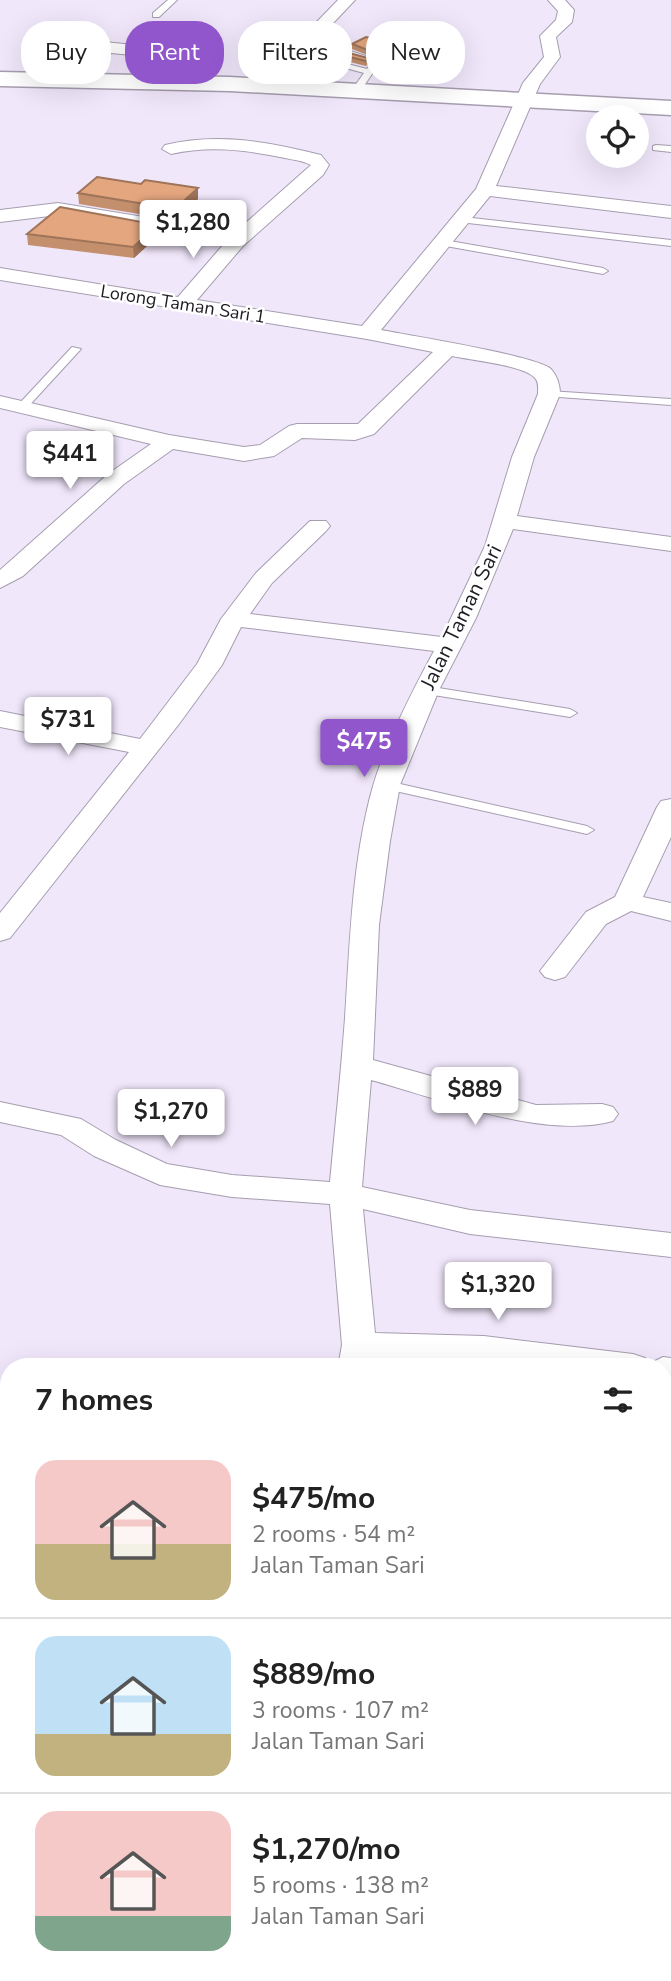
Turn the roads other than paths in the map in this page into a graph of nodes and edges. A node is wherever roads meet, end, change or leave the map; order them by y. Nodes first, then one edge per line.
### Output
1 (173, 0) edge
2 (347, 0) edge
3 (556, 0) edge
4 (156, 15) dead end
5 (327, 21) edge
6 (238, 75) edge
7 (366, 77) edge
8 (111, 78) edge
9 (0, 79) edge
10 (21, 79) edge
11 (342, 84) edge
12 (356, 90) junction
13 (524, 100) junction
14 (671, 108) edge
15 (656, 148) dead end
16 (171, 149) dead end
17 (671, 149) edge
18 (485, 190) junction
19 (671, 212) edge
20 (0, 216) edge
21 (463, 220) junction
22 (236, 242) junction
23 (444, 243) junction
24 (671, 243) edge
25 (603, 271) dead end
26 (0, 274) edge
27 (182, 305) junction
28 (367, 333) junction
29 (76, 349) dead end
30 (447, 350) junction
31 (548, 394) junction
32 (0, 402) edge
33 (671, 402) edge
34 (22, 407) junction
35 (169, 442) junction
36 (503, 521) junction
37 (318, 526) dead end
38 (671, 544) edge
39 (0, 581) edge
40 (233, 619) junction
41 (450, 645) junction
42 (426, 690) junction
43 (570, 713) dead end
44 (0, 719) edge
45 (146, 748) junction
46 (387, 785) junction
47 (671, 807) edge
48 (587, 830) dead end
49 (627, 902) junction
50 (671, 912) edge
51 (0, 932) edge
52 (555, 971) dead end
53 (357, 1066) junction
54 (0, 1112) edge
55 (602, 1114) dead end
56 (345, 1194) junction
57 (671, 1245) edge
58 (357, 1356) edge
59 (558, 1358) edge

1 - 4 lane
2 - 5 street
3 - 13 street
6 - 8 main road
7 - 12 lane
9 - 10 main road
11 - 12 main road
12 - 13 main road
13 - 14 main road
13 - 18 street
15 - 17 lane
16 - 22 street
18 - 19 street
18 - 21 street
20 - 22 street
21 - 23 street
21 - 24 lane
22 - 27 street
23 - 25 lane
23 - 28 street
26 - 27 street, Lorong Taman Sari 1
27 - 28 street, Lorong Taman Sari 1
28 - 30 street
29 - 34 lane
30 - 31 street
30 - 35 street
31 - 33 lane
31 - 36 street, Jalan Taman Sari
32 - 34 street
34 - 35 street
35 - 39 street
36 - 38 street
36 - 41 street, Jalan Taman Sari
37 - 40 street
40 - 41 street
40 - 45 street
41 - 42 street, Jalan Taman Sari
42 - 43 lane
42 - 46 street, Jalan Taman Sari
44 - 45 street
45 - 51 street
46 - 48 lane
46 - 53 street, Jalan Taman Sari
47 - 49 street
49 - 50 street
49 - 52 street
53 - 55 street
53 - 56 street, Jalan Taman Sari
54 - 56 street
56 - 57 street
56 - 58 street, Jalan Taman Sari
58 - 59 street

